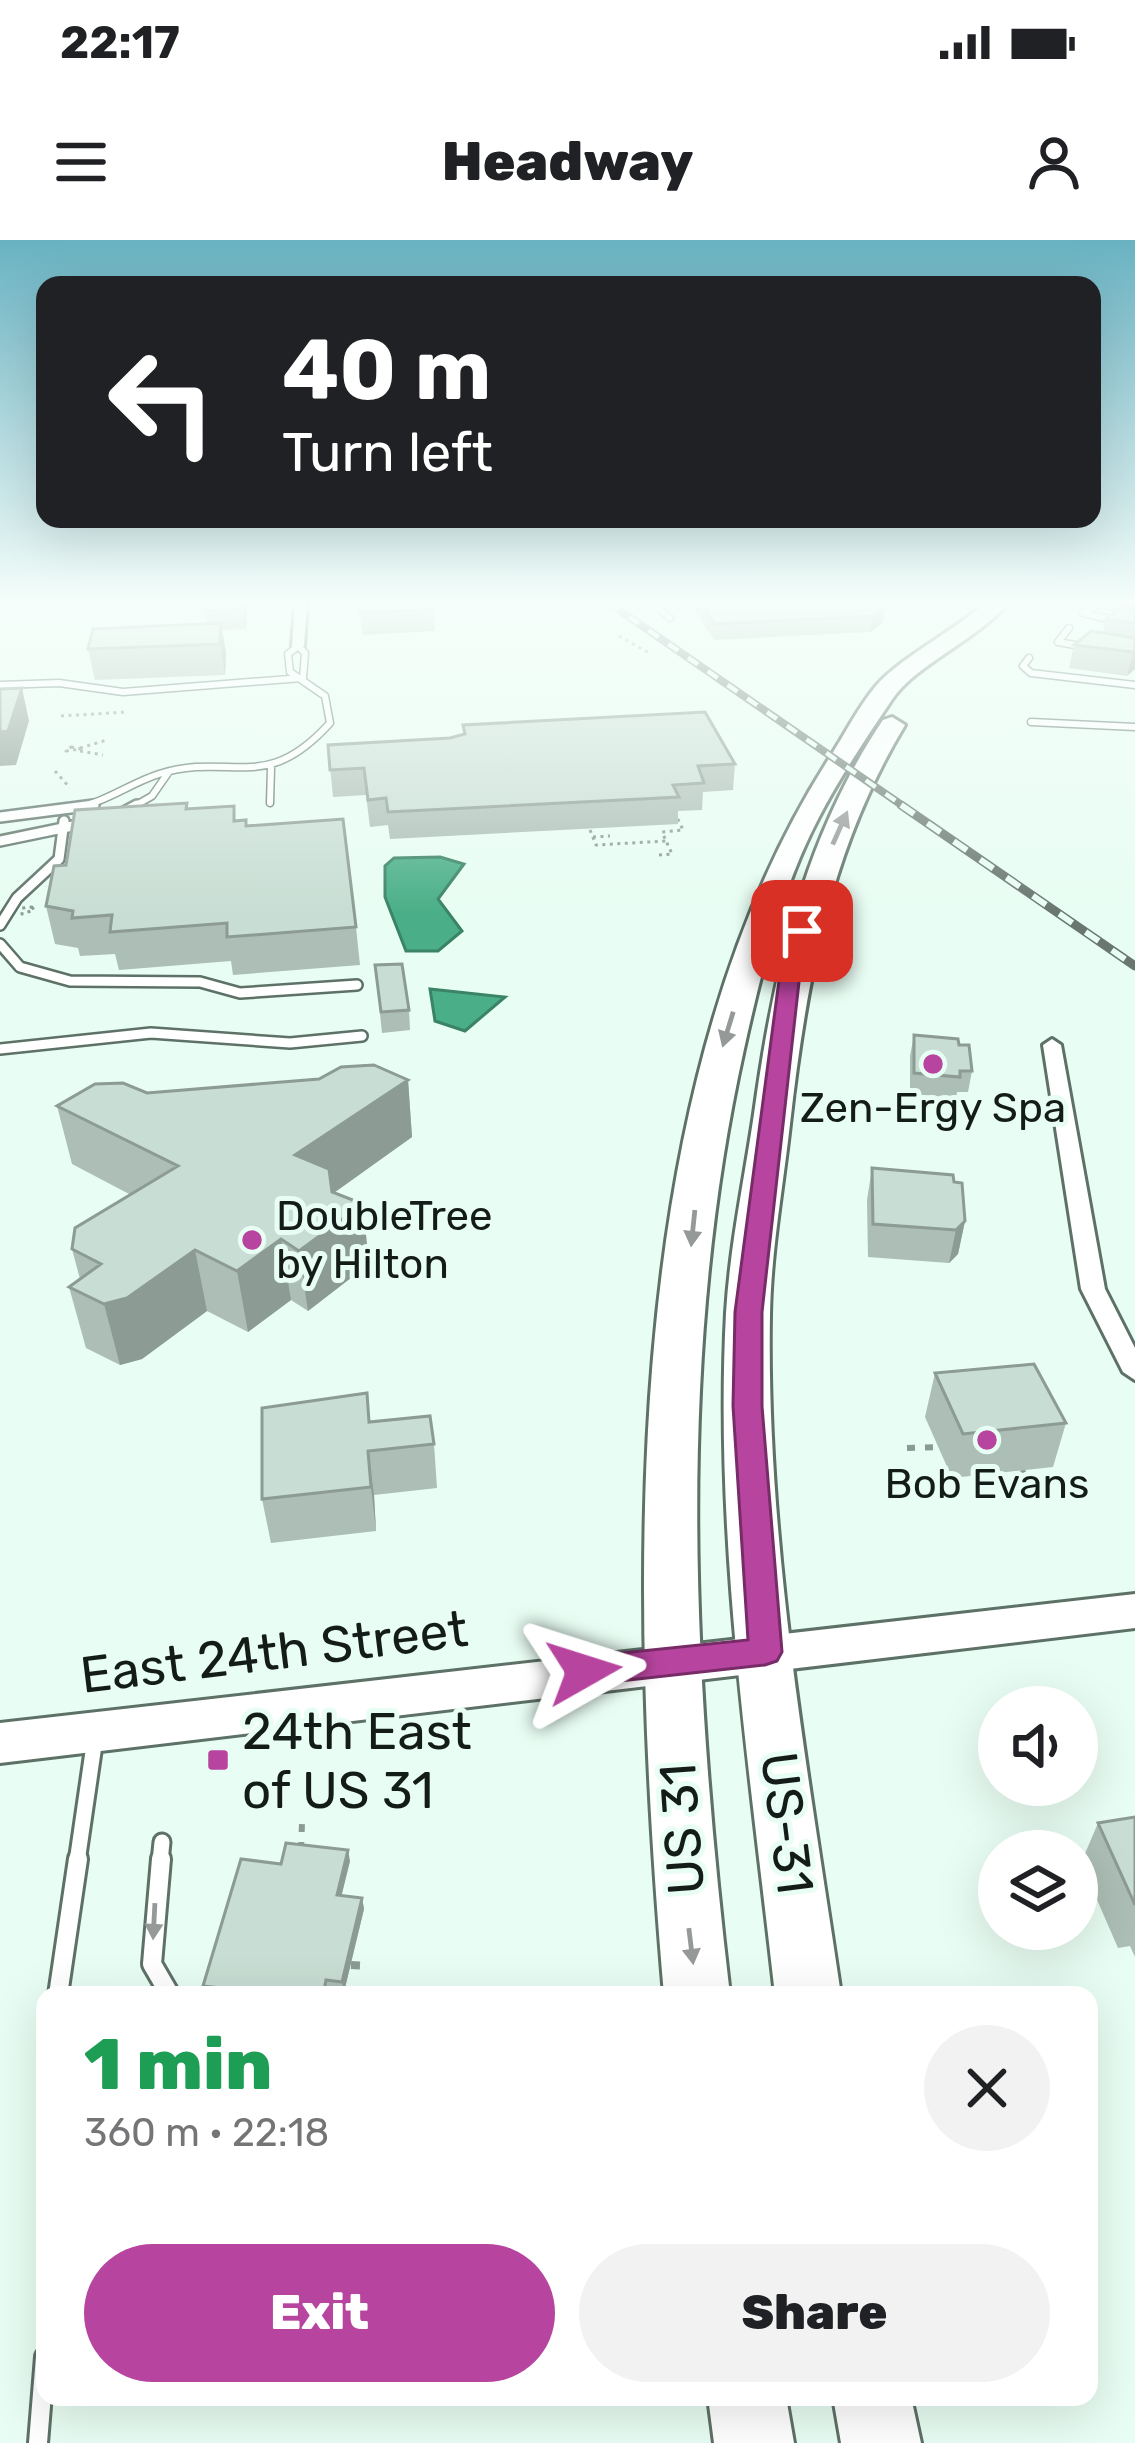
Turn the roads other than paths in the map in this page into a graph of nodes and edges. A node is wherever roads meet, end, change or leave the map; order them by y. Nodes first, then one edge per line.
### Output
1 (328, 706) edge
2 (875, 706) edge
3 (907, 706) edge
4 (1031, 722) dead end
5 (1135, 727) edge
6 (271, 768) junction
7 (165, 773) junction
8 (270, 803) dead end
9 (62, 811) junction
10 (0, 818) edge
11 (65, 826) junction
12 (0, 842) edge
13 (0, 925) edge
14 (0, 944) edge
15 (357, 985) dead end
16 (362, 1036) dead end
17 (1052, 1045) dead end
18 (0, 1049) edge
19 (708, 1112) junction
20 (748, 1312) junction
21 (1135, 1372) edge
22 (1135, 1610) edge
23 (765, 1652) junction
24 (670, 1662) junction
25 (95, 1731) junction
26 (0, 1743) edge
27 (162, 1842) dead end
28 (59, 1986) edge
29 (165, 1986) edge
30 (696, 1986) edge
31 (807, 1986) edge
32 (41, 2406) edge
33 (748, 2406) edge
34 (874, 2406) edge
35 (38, 2443) edge
36 (754, 2443) edge
37 (881, 2443) edge

1 - 6 lane
2 -> 19 highway, US 31
20 -> 3 highway, US 31
4 - 5 lane
6 - 7 lane
6 - 8 lane
7 - 9 lane
7 - 11 lane
9 - 10 lane
9 - 11 lane
11 - 12 lane
11 - 13 lane
14 - 15 lane
16 - 18 lane
17 - 21 street
19 - 20 highway
19 -> 24 highway, US 31
20 - 23 highway, US 31
22 - 23 street, East 24th Street
23 - 24 street, East 24th Street
23 - 31 highway, US-31 / US 31
24 - 25 street, East 24th Street
24 -> 30 highway, US 31 / US 31
25 - 26 street, East 24th Street
25 - 28 lane
27 -> 29 lane
32 - 35 lane
33 - 36 highway
34 - 37 highway

